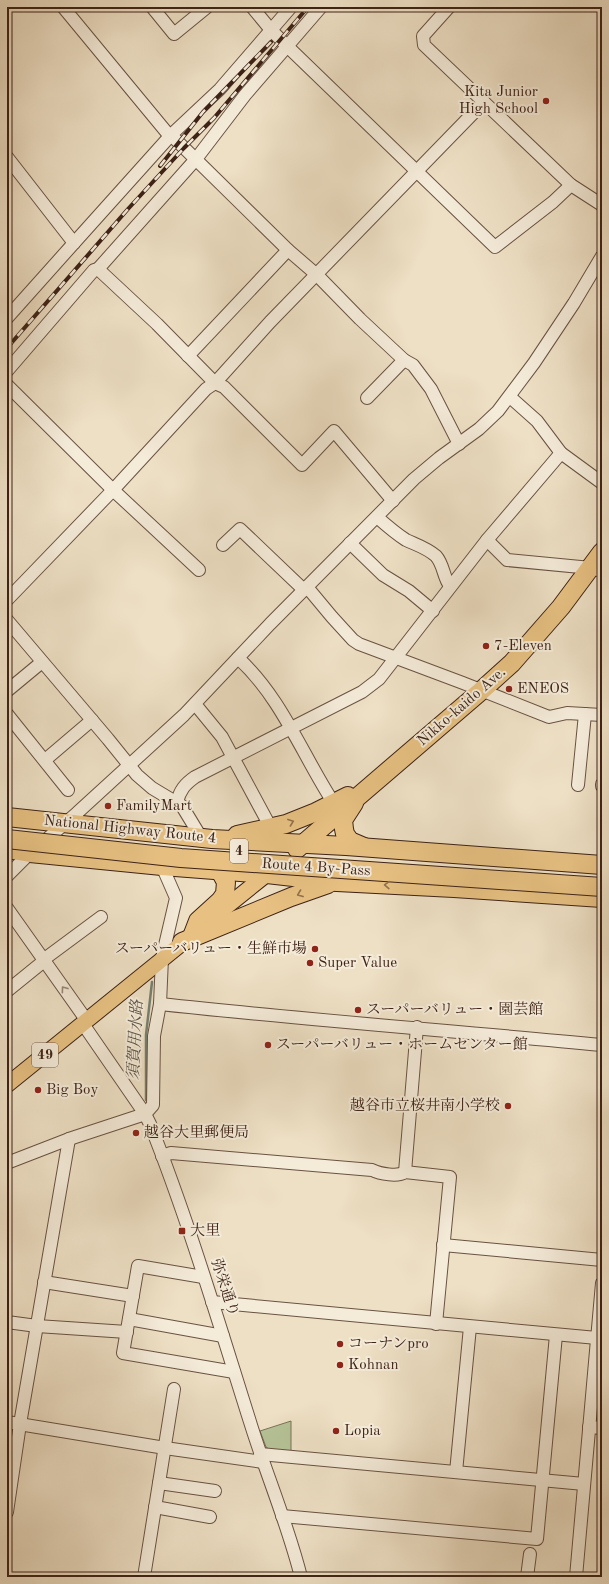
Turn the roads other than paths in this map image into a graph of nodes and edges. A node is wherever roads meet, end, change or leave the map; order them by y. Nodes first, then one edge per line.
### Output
1 (63, 7) edge
2 (152, 7) edge
3 (207, 7) edge
4 (252, 7) edge
5 (291, 7) edge
6 (322, 7) edge
7 (449, 7) edge
8 (271, 30) junction
9 (287, 46) junction
10 (484, 102) junction
11 (171, 135) junction
12 (7, 157) edge
13 (196, 159) junction
14 (417, 171) junction
15 (571, 185) junction
16 (602, 205) edge
17 (74, 243) junction
18 (288, 250) junction
19 (602, 256) edge
20 (98, 269) junction
21 (598, 274) edge
22 (317, 275) junction
23 (7, 318) edge
24 (188, 356) junction
25 (404, 360) junction
26 (7, 371) edge
27 (215, 383) junction
28 (9, 390) edge
29 (510, 397) junction
30 (367, 398) dead end
31 (459, 444) junction
32 (561, 453) junction
33 (602, 483) edge
34 (113, 490) junction
35 (393, 501) junction
36 (377, 517) junction
37 (487, 540) junction
38 (350, 543) junction
39 (223, 545) dead end
40 (602, 552) edge
41 (197, 568) dead end
42 (596, 570) edge
43 (450, 586) junction
44 (305, 589) junction
45 (7, 600) edge
46 (433, 611) junction
47 (7, 620) edge
48 (395, 657) junction
49 (238, 658) junction
50 (42, 662) junction
51 (7, 691) edge
52 (481, 691) junction
53 (195, 704) junction
54 (7, 714) edge
55 (585, 714) junction
56 (602, 715) edge
57 (92, 720) junction
58 (290, 730) junction
59 (233, 758) junction
60 (45, 760) junction
61 (129, 766) junction
62 (578, 785) dead end
63 (68, 790) dead end
64 (362, 791) junction
65 (177, 802) junction
66 (333, 802) junction
67 (7, 817) edge
68 (65, 824) junction
69 (7, 828) edge
70 (271, 828) junction
71 (7, 839) edge
72 (207, 839) junction
73 (301, 845) junction
74 (364, 847) junction
75 (7, 849) edge
76 (429, 852) junction
77 (30, 853) junction
78 (541, 861) junction
79 (602, 865) edge
80 (162, 866) junction
81 (220, 871) junction
82 (267, 874) junction
83 (7, 876) edge
84 (602, 876) edge
85 (337, 882) junction
86 (426, 887) junction
87 (602, 887) edge
88 (538, 894) junction
89 (602, 898) edge
90 (7, 908) edge
91 (101, 917) dead end
92 (188, 938) junction
93 (162, 958) junction
94 (44, 960) junction
95 (7, 991) edge
96 (160, 1004) junction
97 (85, 1022) junction
98 (417, 1027) junction
99 (602, 1045) edge
100 (7, 1085) edge
101 (145, 1114) junction
102 (69, 1139) junction
103 (162, 1156) junction
104 (7, 1163) edge
105 (405, 1172) junction
106 (443, 1244) junction
107 (602, 1260) edge
108 (203, 1276) junction
109 (44, 1282) junction
110 (602, 1283) edge
111 (133, 1296) junction
112 (212, 1302) junction
113 (129, 1319) junction
114 (7, 1322) edge
115 (436, 1324) junction
116 (37, 1326) junction
117 (470, 1327) junction
118 (127, 1332) junction
119 (556, 1335) junction
120 (223, 1336) junction
121 (600, 1340) edge
122 (234, 1372) junction
123 (174, 1389) dead end
124 (597, 1397) edge
125 (7, 1422) edge
126 (20, 1424) junction
127 (589, 1427) junction
128 (602, 1428) edge
129 (165, 1448) junction
130 (262, 1458) junction
131 (456, 1472) junction
132 (542, 1480) junction
133 (159, 1483) junction
134 (584, 1484) junction
135 (215, 1491) dead end
136 (155, 1507) junction
137 (7, 1512) edge
138 (282, 1516) junction
139 (210, 1518) dead end
140 (530, 1554) dead end
141 (144, 1577) edge
142 (301, 1577) edge
143 (527, 1577) edge
144 (576, 1577) edge

1 - 11 street
2 - 3 street
4 - 8 street
5 - 8 street
6 - 9 street
7 - 10 street
8 - 9 street
8 - 11 street
9 - 13 street
9 - 14 street
10 - 14 street
10 - 15 street
11 - 13 street
11 - 17 street
12 - 17 street
13 - 18 street
13 - 20 street
14 - 15 street
14 - 22 street
15 - 16 street
17 - 23 street
18 - 22 street
18 - 24 street
19 - 21 street
20 - 24 street
20 - 26 street
21 - 29 street
22 - 25 street
22 - 27 street
24 - 27 street
25 - 30 street
25 - 31 street
27 - 34 street
27 - 35 street
28 - 34 street
29 - 31 street
29 - 32 street
31 - 35 street
32 - 33 street
32 - 37 street
34 - 41 street
34 - 45 street
35 - 36 street
36 - 38 street
36 - 43 street
37 - 42 street
37 - 43 street
38 - 44 street
38 - 46 street
39 - 44 street
40 - 42 highway, Nikko-kaido Ave. / 4
42 - 52 highway, Nikko-kaido Ave. / 4
43 - 46 street
44 - 48 street
44 - 49 street
46 - 48 street
47 - 50 street
48 - 52 street
48 - 58 street
49 - 53 street
49 - 58 street
50 - 51 street
50 - 57 street
52 - 55 street
52 - 64 highway, Nikko-kaido Ave. / 4
53 - 59 street
53 - 61 street
54 - 60 street
55 - 56 street
55 - 62 street
57 - 60 street
57 - 61 street
58 - 59 street
58 - 66 street
59 - 65 street
59 - 70 street
60 - 63 street
61 - 65 street
61 - 68 street
64 - 66 highway, 4
64 - 73 highway, Nikko-kaido Ave. / 4
64 - 74 highway
65 - 72 street
70 -> 66 highway, 4
67 - 68 highway, National Highway Route 4 / 4
68 - 72 highway, National Highway Route 4 / 4
68 - 77 street
69 - 84 highway, Route 4 By-Pass / 4
70 - 72 highway, 4
71 - 87 highway, Route 4 By-Pass / 4, bridge
72 - 73 highway, National Highway Route 4 / 4
73 - 74 highway, National Highway Route 4
73 - 82 highway, Nikko-kaido Ave. / 4
74 - 76 highway, National Highway Route 4
75 - 77 highway, National Highway Route 4 / 4
76 - 78 highway, National Highway Route 4
76 - 86 street
77 - 80 highway, National Highway Route 4 / 4
77 - 83 street
78 - 79 highway, National Highway Route 4
78 - 88 street
80 - 81 highway, National Highway Route 4 / 4
80 - 93 street
81 - 82 highway, National Highway Route 4 / 4
81 - 92 highway
82 - 85 highway, National Highway Route 4
82 - 92 main road, Nikko-kaido Ave. / 49
86 -> 85 highway
85 -> 92 highway
86 - 88 highway
88 - 89 highway
90 - 94 street, 弥栄通り
91 - 94 street
92 - 93 main road, Nikko-kaido Ave. / 49
93 - 96 street
93 - 97 main road, Nikko-kaido Ave. / 49
94 - 95 street
97 -> 94 street, 弥栄通り
96 - 98 street
96 - 101 street
97 - 100 main road, Nikko-kaido Ave. / 49
97 - 101 street, 弥栄通り
98 - 99 street
98 - 105 street
101 - 102 street
101 - 103 street, 弥栄通り
102 - 104 street
102 - 109 street
103 - 105 street
103 - 108 street, 弥栄通り
105 - 106 street
106 - 107 street
106 - 115 street
108 - 111 street
108 - 112 street, 弥栄通り
109 - 111 street
109 - 116 street
110 - 121 street
111 - 113 street
112 - 115 street
112 - 120 street, 弥栄通り
113 - 118 street
113 - 120 street
114 - 116 street
115 - 117 street
116 - 118 street
116 - 126 street
117 - 119 street
117 - 131 street
118 - 122 street
119 - 121 street
119 - 132 street
120 - 122 street, 弥栄通り
121 - 124 street
122 - 130 street, 弥栄通り
123 - 129 street
124 - 127 street
125 - 126 street
126 - 129 street
126 - 137 street
127 - 128 street
127 - 134 street
129 - 130 street
129 - 133 street
130 - 131 street
130 - 138 street, 弥栄通り
131 - 132 street
132 - 134 street
132 - 138 street
133 - 135 street
133 - 136 street
134 - 144 street
136 - 139 street
136 - 141 street
138 - 142 street, 弥栄通り
140 - 143 street

